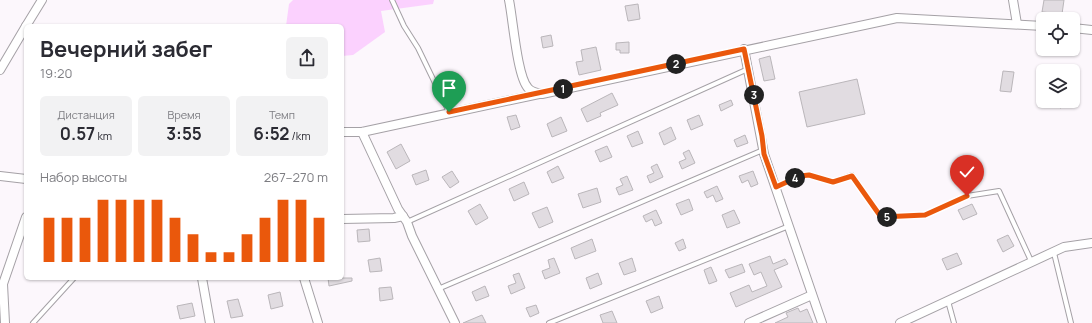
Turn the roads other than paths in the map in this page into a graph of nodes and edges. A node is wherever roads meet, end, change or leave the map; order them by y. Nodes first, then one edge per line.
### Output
1 (42, 0) edge
2 (392, 0) edge
3 (509, 0) edge
4 (1013, 0) edge
5 (27, 24) edge
6 (1017, 24) junction
7 (1036, 25) edge
8 (24, 29) edge
9 (1080, 29) edge
10 (1092, 30) edge
11 (744, 49) junction
12 (749, 69) junction
13 (0, 70) edge
14 (542, 94) junction
15 (449, 112) junction
16 (344, 132) edge
17 (362, 132) junction
18 (764, 150) junction
19 (0, 176) edge
20 (24, 179) edge
21 (776, 187) junction
22 (344, 219) edge
23 (405, 219) junction
24 (24, 223) edge
25 (789, 226) junction
26 (1092, 243) edge
27 (1054, 252) junction
28 (1032, 263) junction
29 (72, 280) edge
30 (202, 280) edge
31 (305, 280) edge
32 (438, 289) junction
33 (812, 295) junction
34 (948, 301) junction
35 (5, 323) edge
36 (33, 323) edge
37 (210, 323) edge
38 (318, 323) edge
39 (455, 323) edge
40 (549, 323) edge
41 (749, 323) edge
42 (822, 323) edge
43 (900, 323) edge
44 (954, 323) edge
45 (1071, 323) edge

1 - 5 street
2 - 15 lane
3 - 14 street
4 - 6 street
6 - 7 street
6 - 11 street
8 - 13 street
9 - 10 street
11 - 12 street
11 - 14 street
12 - 18 street
12 - 23 lane
14 - 15 street
15 - 17 street
16 - 17 street
17 - 23 street
18 - 21 street
18 - 32 lane
19 - 20 street
21 - 25 street
21 - 28 lane
22 - 23 street
23 - 32 street
24 - 35 street
25 - 33 street
25 - 40 lane
26 - 27 street
27 - 28 street
27 - 45 lane
28 - 34 street
29 - 36 lane
30 - 37 street
31 - 38 street
32 - 39 street
33 - 41 street
33 - 42 street
34 - 43 street
34 - 44 lane

